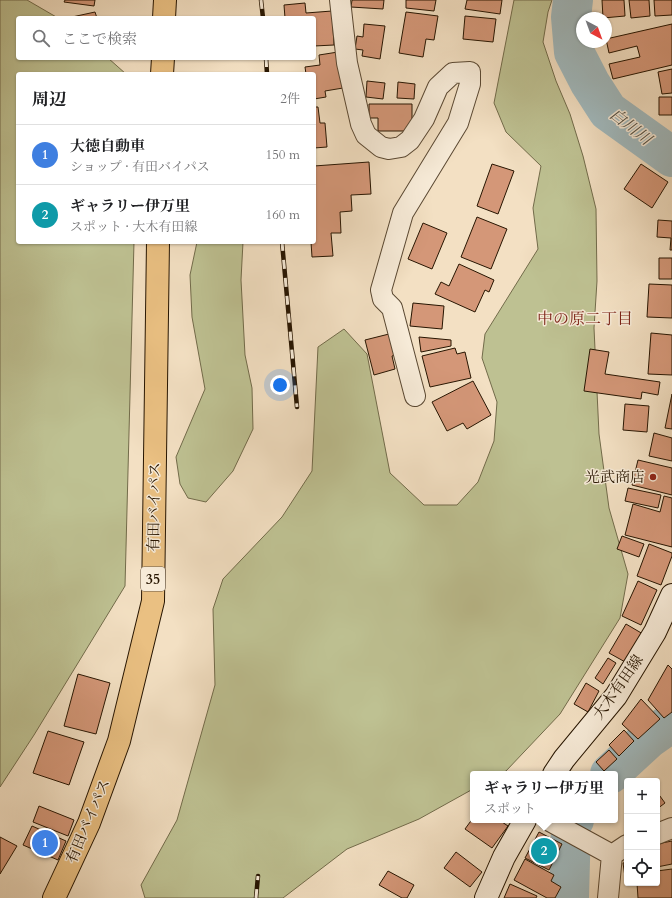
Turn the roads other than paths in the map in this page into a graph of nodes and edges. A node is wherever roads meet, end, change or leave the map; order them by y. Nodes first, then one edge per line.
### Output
1 (165, 0) edge
2 (340, 0) edge
3 (164, 16) edge
4 (163, 60) edge
5 (162, 72) edge
6 (158, 244) edge
7 (415, 396) dead end
8 (672, 595) edge
9 (556, 771) edge
10 (523, 823) edge
11 (556, 823) edge
12 (672, 828) edge
13 (660, 833) edge
14 (620, 850) edge
15 (54, 898) edge
16 (486, 898) edge
17 (608, 898) edge

1 - 3 highway
2 - 7 street
4 - 5 highway
6 - 15 highway, 有田バイパス / 35
8 - 9 main road, 大木有田線
10 - 16 main road
11 - 14 street
12 - 13 street
14 - 17 street

